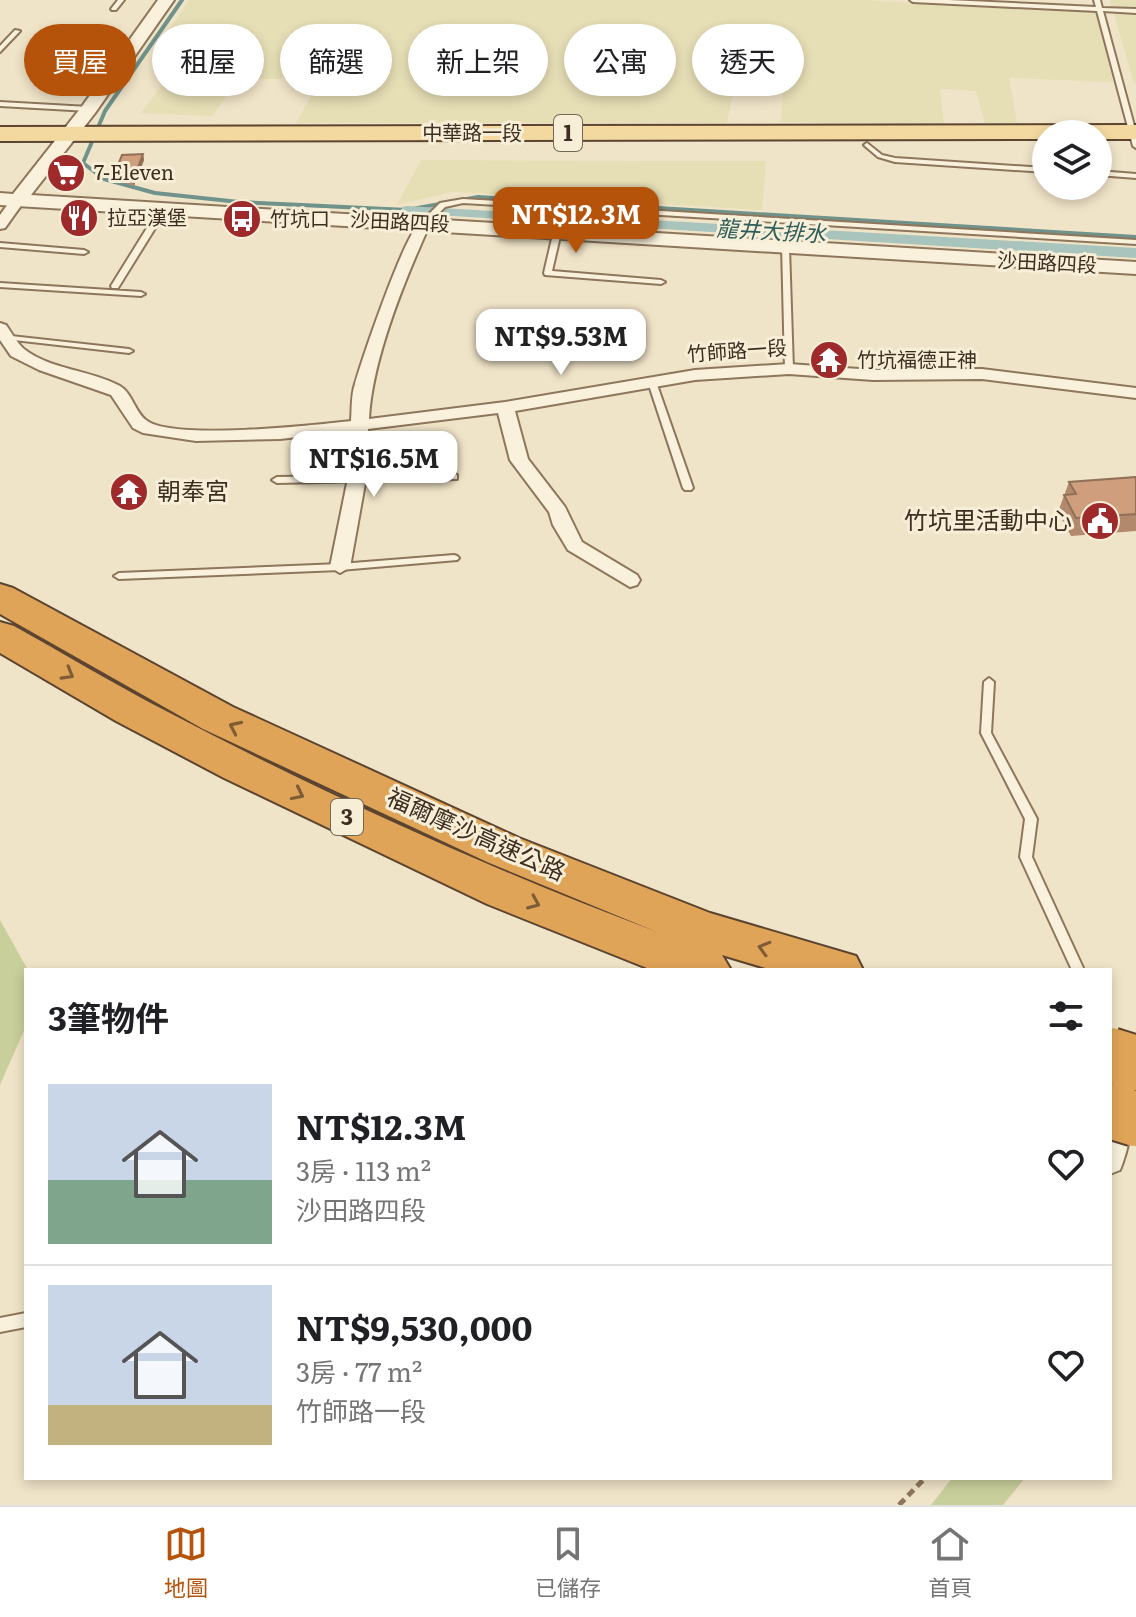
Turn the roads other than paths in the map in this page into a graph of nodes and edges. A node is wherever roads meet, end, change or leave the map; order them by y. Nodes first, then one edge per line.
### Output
1 (121, 0) edge
2 (166, 0) edge
3 (913, 0) edge
4 (1097, 0) edge
5 (114, 9) dead end
6 (1100, 9) junction
7 (1136, 11) edge
8 (17, 31) dead end
9 (0, 50) edge
10 (0, 104) edge
11 (89, 109) junction
12 (0, 134) edge
13 (1135, 137) edge
14 (64, 140) junction
15 (1112, 142) edge
16 (867, 145) junction
17 (1032, 145) edge
18 (0, 147) edge
19 (1032, 169) edge
20 (1112, 174) edge
21 (1136, 176) edge
22 (9, 199) edge
23 (163, 209) junction
24 (423, 224) junction
25 (0, 225) edge
26 (557, 232) junction
27 (1136, 242) edge
28 (0, 245) edge
29 (785, 247) junction
30 (84, 252) dead end
31 (1136, 268) edge
32 (661, 282) dead end
33 (0, 285) edge
34 (115, 286) dead end
35 (141, 294) dead end
36 (5, 342) edge
37 (129, 351) dead end
38 (789, 369) junction
39 (652, 382) junction
40 (1136, 393) edge
41 (505, 407) junction
42 (361, 425) junction
43 (454, 477) dead end
44 (357, 478) junction
45 (277, 480) dead end
46 (688, 488) dead end
47 (454, 558) dead end
48 (340, 567) junction
49 (119, 576) dead end
50 (630, 580) dead end
51 (0, 597) edge
52 (0, 635) edge
53 (989, 682) dead end
54 (701, 968) edge
55 (832, 968) edge
56 (1077, 968) edge
57 (1112, 1044) edge
58 (1126, 1083) edge
59 (1112, 1151) edge
60 (24, 1320) edge
61 (0, 1325) edge

1 - 5 lane
2 - 11 street
3 - 6 lane
4 - 6 lane
6 - 7 lane
6 - 13 lane
8 - 9 lane
10 - 11 lane
11 - 14 street
12 - 14 main road, 中華路一段 / 1
13 - 14 main road, 中華路一段 / 1
13 - 15 main road
14 - 16 main road, 中華路一段 / 1
14 - 18 main road, 中華路一段 / 1
14 - 22 street
16 - 17 main road, 中華路一段 / 1
16 - 19 lane
20 - 21 lane
22 - 23 street, 沙田路四段
22 - 25 street
23 - 24 street, 沙田路四段
23 - 34 lane
24 - 26 street, 沙田路四段
24 - 27 lane
24 - 42 street
26 - 29 street, 沙田路四段
26 - 32 lane
28 - 30 lane
29 - 31 street, 沙田路四段
29 - 38 lane
33 - 35 lane
36 - 37 lane
36 - 42 street, 竹師路一段
38 - 39 street, 竹師路一段
38 - 40 street, 竹師路一段
39 - 41 street, 竹師路一段
39 - 46 lane
41 - 42 street, 竹師路一段
41 - 50 street
42 - 44 street
43 - 44 lane
44 - 45 lane
44 - 48 street
47 - 48 lane
48 - 49 lane
55 -> 51 highway, 福爾摩沙高速公路 / 3
52 -> 54 highway, 福爾摩沙高速公路 / 3
53 - 56 lane
57 - 58 lane
58 - 59 street
60 - 61 lane

